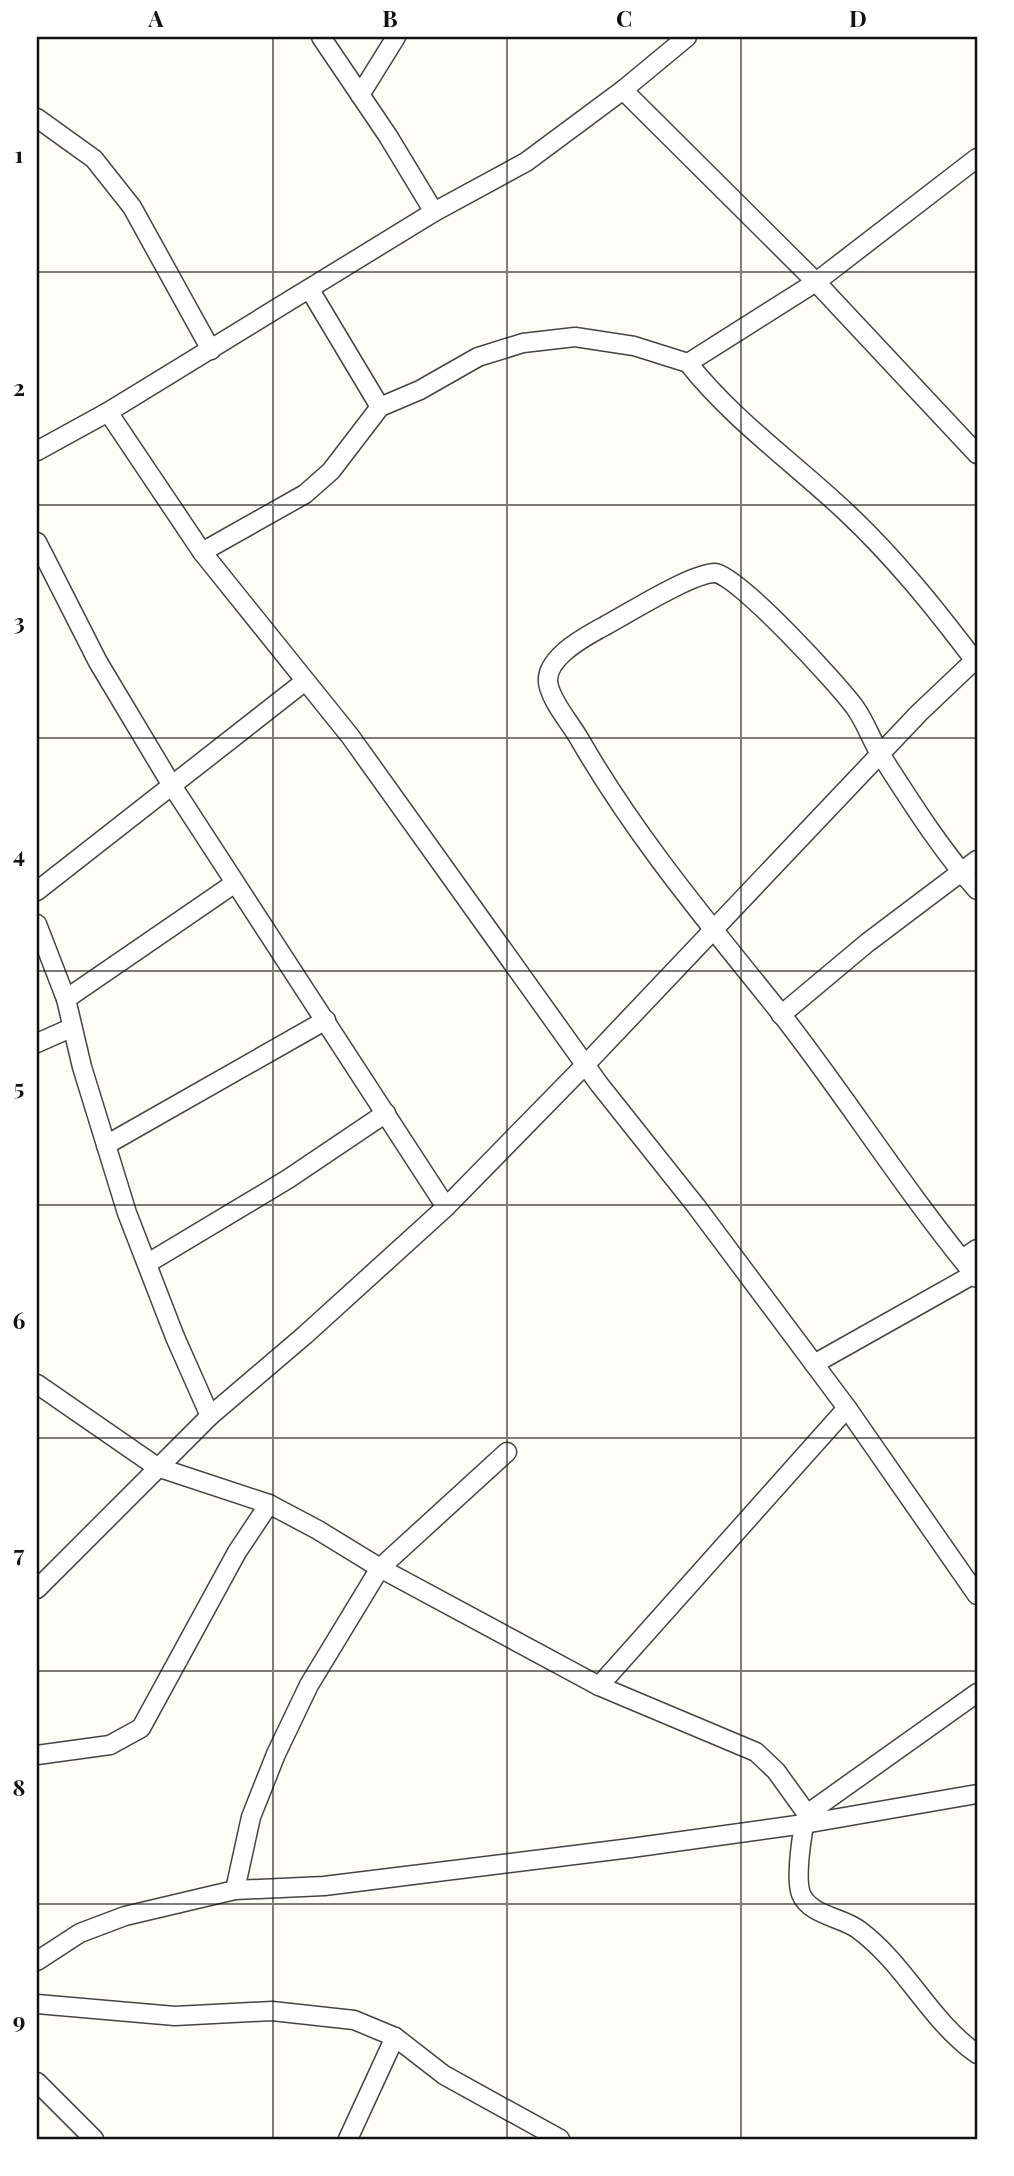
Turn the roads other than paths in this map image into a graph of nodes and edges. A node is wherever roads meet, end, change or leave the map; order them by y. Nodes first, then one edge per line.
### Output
1 (321, 37) edge
2 (396, 37) edge
3 (687, 37) edge
4 (623, 90) junction
5 (360, 96) junction
6 (37, 118) edge
7 (977, 158) edge
8 (434, 212) junction
9 (816, 282) junction
10 (310, 290) junction
11 (211, 350) junction
12 (688, 363) junction
13 (380, 407) junction
14 (108, 412) junction
15 (37, 451) edge
16 (977, 454) edge
17 (37, 542) edge
18 (202, 552) junction
19 (976, 659) edge
20 (304, 682) junction
21 (880, 754) junction
22 (171, 784) junction
23 (977, 860) edge
24 (961, 871) junction
25 (234, 883) junction
26 (977, 890) edge
27 (37, 891) edge
28 (37, 924) edge
29 (714, 929) junction
30 (66, 999) junction
31 (781, 1015) junction
32 (326, 1020) junction
33 (71, 1028) junction
34 (37, 1043) edge
35 (587, 1063) junction
36 (386, 1113) junction
37 (106, 1145) junction
38 (446, 1206) junction
39 (977, 1249) edge
40 (962, 1259) junction
41 (148, 1263) junction
42 (976, 1276) edge
43 (814, 1364) junction
44 (37, 1384) edge
45 (847, 1408) junction
46 (210, 1416) junction
47 (507, 1452) dead end
48 (157, 1467) junction
49 (268, 1504) junction
50 (380, 1569) junction
51 (37, 1589) edge
52 (977, 1595) edge
53 (599, 1686) junction
54 (977, 1693) edge
55 (37, 1755) edge
56 (977, 1794) edge
57 (805, 1819) junction
58 (235, 1890) junction
59 (37, 1961) edge
60 (37, 2004) edge
61 (395, 2038) junction
62 (977, 2054) edge
63 (37, 2082) edge
64 (94, 2139) edge
65 (348, 2139) edge
66 (560, 2139) edge

1 - 5 street
2 - 5 street
3 - 4 street
4 - 8 street
4 - 9 street
5 - 8 street
6 - 11 street
7 - 9 street
8 - 10 street
9 - 12 street
9 - 16 street
10 - 11 street
10 - 13 street
11 - 14 street
12 - 13 street
12 - 19 street
13 - 18 street
14 - 15 street
14 - 18 street
17 - 22 street
18 - 20 street
19 - 21 street
20 - 22 street
20 - 35 street
21 - 24 street
21 - 29 street
21 - 29 street
22 - 25 street
22 - 27 street
23 - 24 street
24 - 26 street
24 - 31 street
25 - 30 street
25 - 32 street
28 - 30 street
29 - 31 street
29 - 35 street
30 - 33 street
31 - 40 street
32 - 36 street
32 - 37 street
33 - 34 street
33 - 37 street
35 - 38 street
35 - 43 street
36 - 38 street
36 - 41 street
37 - 41 street
38 - 46 street
39 - 40 street
40 - 42 street
41 - 46 street
42 - 43 street
43 - 45 street
44 - 48 street
45 - 52 street
45 - 53 street
46 - 48 street
47 - 50 street
48 - 49 street
48 - 51 street
49 - 50 street
49 - 55 street
50 - 53 street
50 - 58 street
53 - 57 street
54 - 57 street
56 - 57 street
57 - 58 street
57 - 62 street
58 - 59 street
60 - 61 street
61 - 65 street
61 - 66 street
63 - 64 street

